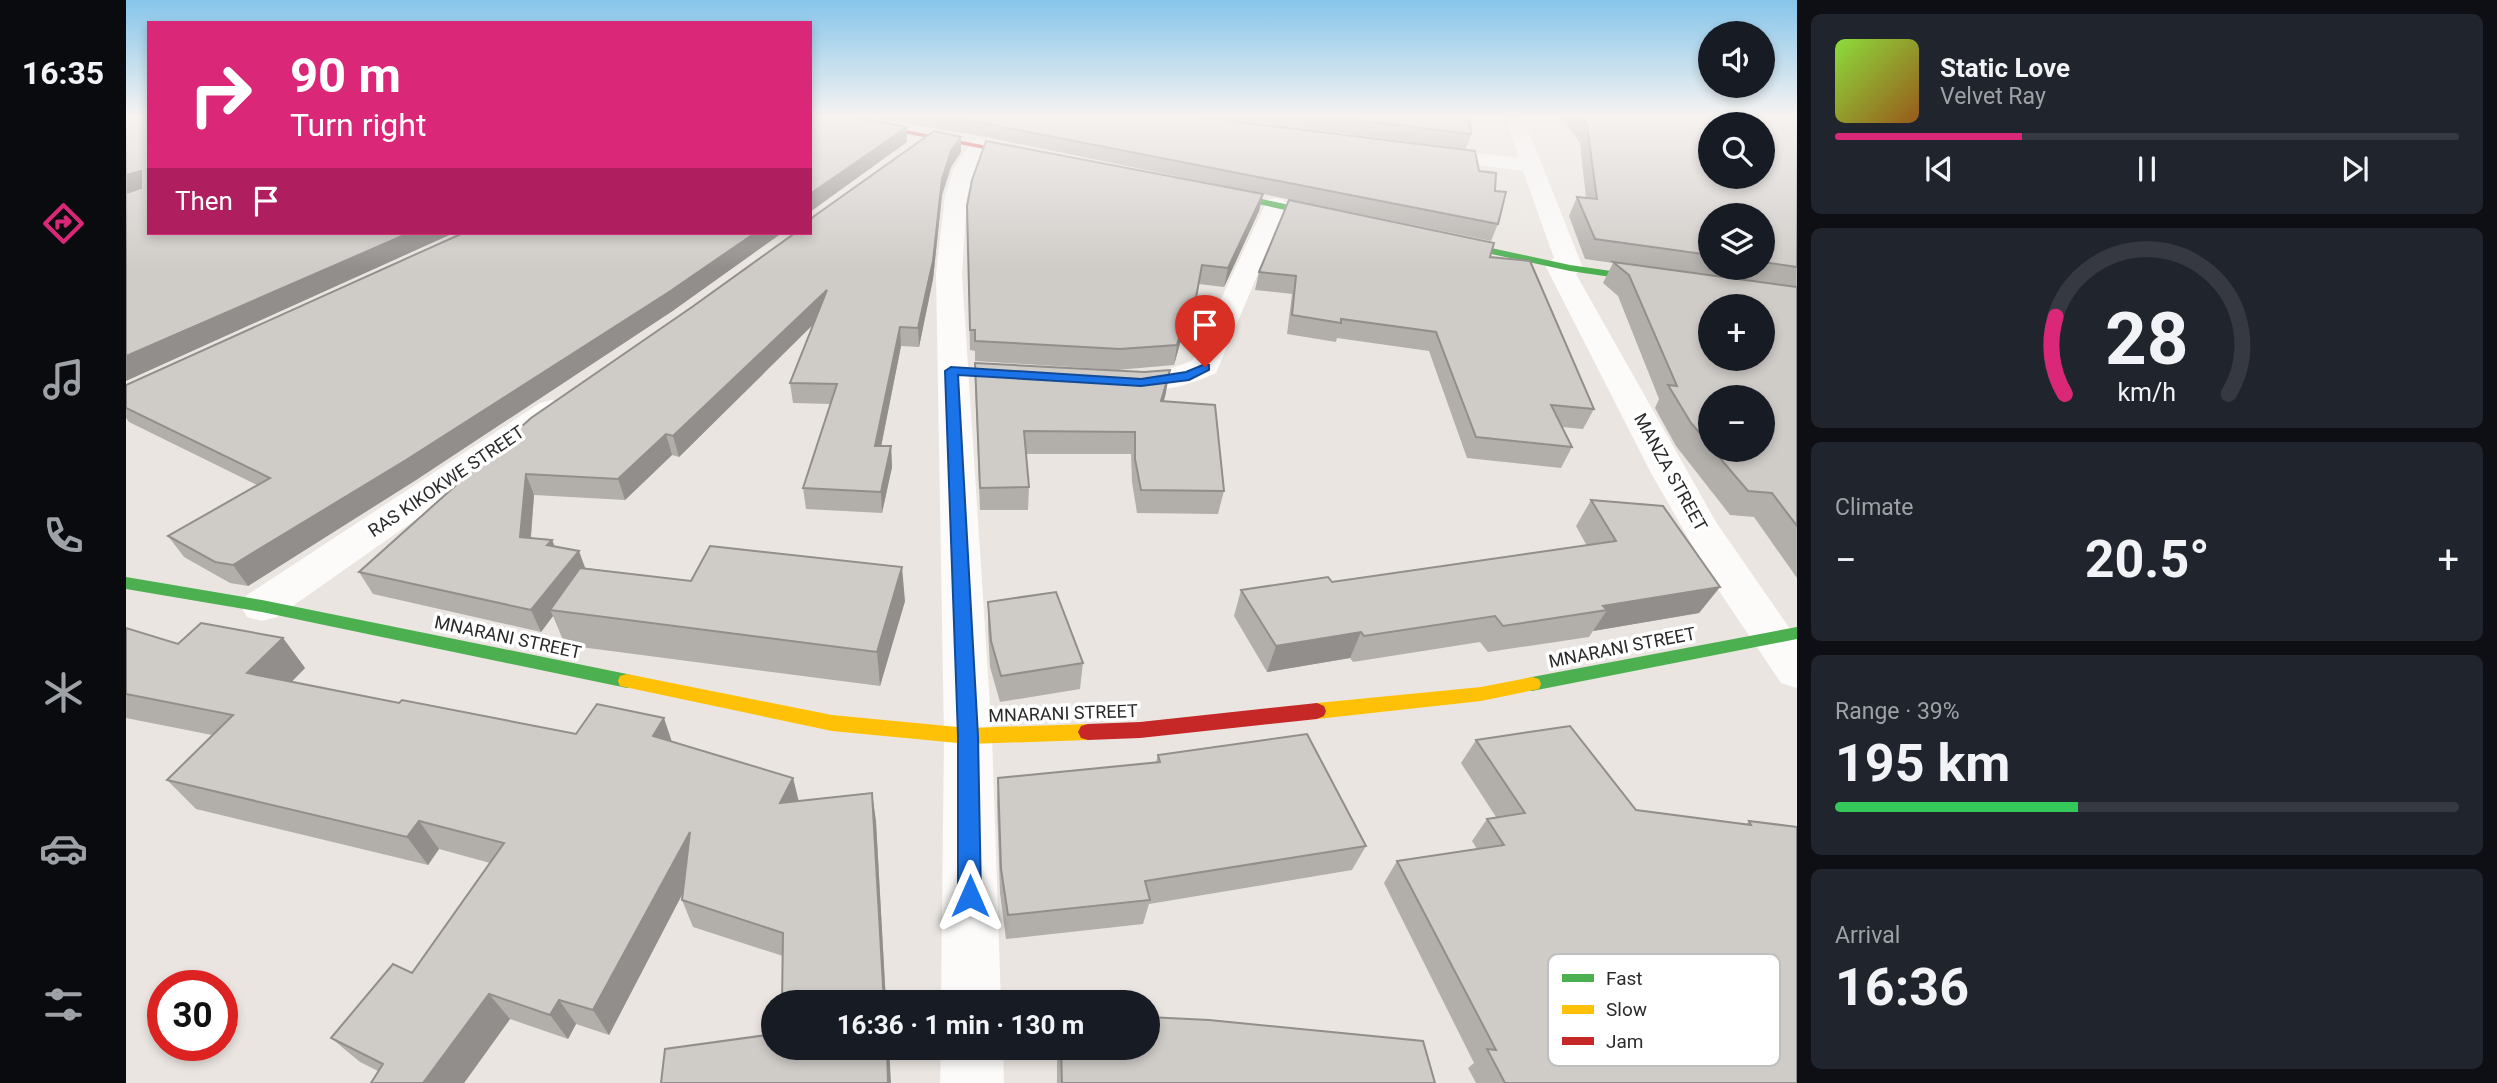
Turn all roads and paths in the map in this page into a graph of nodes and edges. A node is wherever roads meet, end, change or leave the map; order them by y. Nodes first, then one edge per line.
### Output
1 (965, 168) edge
2 (1534, 168) edge
3 (1195, 188) edge
4 (1276, 205) junction
5 (1356, 222) edge
6 (1424, 236) edge
7 (1564, 266) junction
8 (1678, 284) edge
9 (1087, 379) edge
10 (571, 396) edge
11 (126, 583) edge
12 (262, 606) junction
13 (1784, 635) edge
14 (1797, 671) edge
15 (968, 736) junction
16 (971, 990) edge
17 (972, 1060) edge
18 (972, 1083) edge

1 - 15 street
2 - 7 street, MANZA STREET
3 - 4 street
4 - 5 street
4 - 9 street
6 - 7 street
7 - 8 street
7 - 13 street, MANZA STREET
10 - 12 street, RAS KIKOKWE STREET
11 - 12 street, MNARANI STREET
12 - 15 street, MNARANI STREET
13 - 14 street, MANZA STREET
13 - 15 street, MNARANI STREET
15 - 16 street
17 - 18 street

